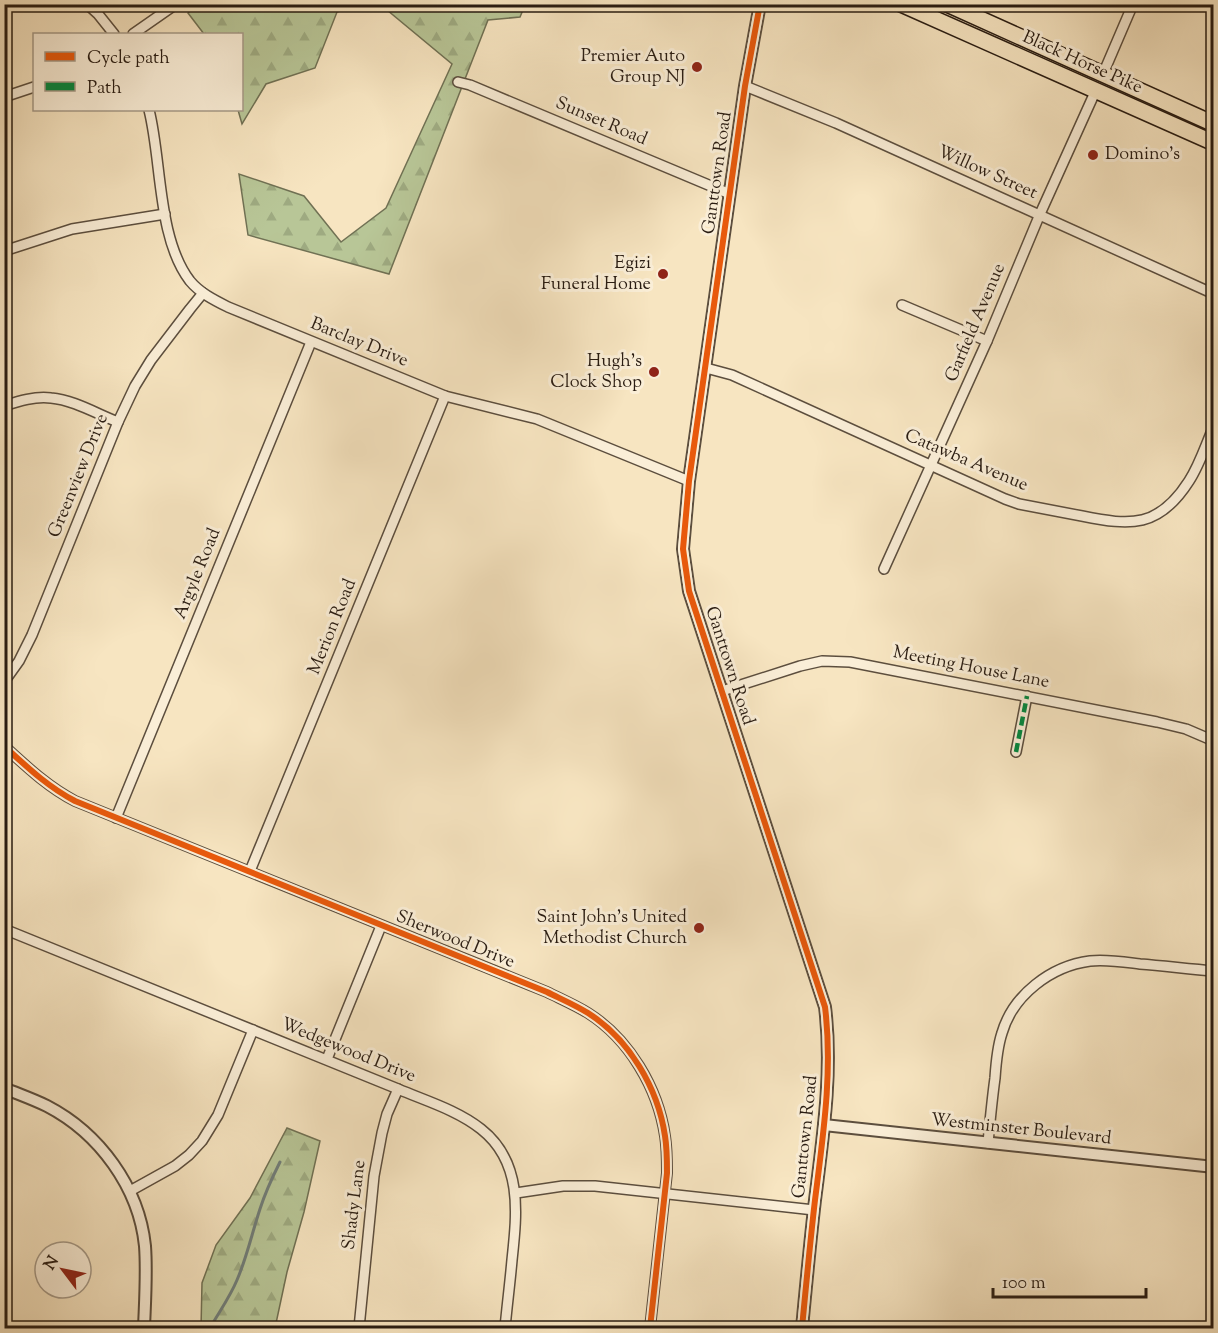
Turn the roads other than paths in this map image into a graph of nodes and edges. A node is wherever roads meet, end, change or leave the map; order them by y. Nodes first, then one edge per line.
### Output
1 (87, 4) edge
2 (176, 4) edge
3 (760, 4) edge
4 (902, 4) edge
5 (947, 4) edge
6 (1133, 4) edge
7 (113, 33) edge
8 (134, 33) edge
9 (1103, 74) junction
10 (458, 82) dead end
11 (745, 86) junction
12 (33, 87) edge
13 (1096, 90) junction
14 (4, 97) edge
15 (149, 111) edge
16 (1214, 124) edge
17 (1214, 143) edge
18 (730, 194) junction
19 (165, 214) junction
20 (1040, 214) junction
21 (4, 251) edge
22 (204, 293) junction
23 (1214, 294) edge
24 (902, 305) dead end
25 (987, 341) junction
26 (311, 342) junction
27 (705, 368) junction
28 (445, 396) junction
29 (4, 406) edge
30 (118, 422) junction
31 (1214, 426) edge
32 (931, 465) junction
33 (689, 481) junction
34 (884, 569) dead end
35 (4, 682) edge
36 (722, 692) junction
37 (1027, 696) junction
38 (1214, 741) edge
39 (4, 746) edge
40 (1016, 752) dead end
41 (116, 818) junction
42 (250, 871) junction
43 (381, 926) junction
44 (4, 929) edge
45 (1214, 971) edge
46 (253, 1030) junction
47 (327, 1059) junction
48 (4, 1088) edge
49 (398, 1089) junction
50 (824, 1125) junction
51 (988, 1143) junction
52 (1214, 1167) edge
53 (130, 1191) junction
54 (516, 1193) junction
55 (664, 1194) junction
56 (814, 1210) junction
57 (144, 1329) edge
58 (359, 1329) edge
59 (505, 1329) edge
60 (650, 1329) edge
61 (802, 1329) edge

1 - 7 street
2 - 8 street
3 - 11 street, Ganttown Road
4 - 13 highway, Black Horse Pike
5 - 9 highway, Black Horse Pike
6 - 9 street
9 - 16 highway, Black Horse Pike
10 - 18 street, Sunset Road
11 - 18 street, Ganttown Road
11 - 20 street, Willow Street
12 - 14 street
13 - 17 highway, Black Horse Pike
13 - 20 street, Garfield Avenue
15 - 19 street, Barclay Drive
18 - 27 street, Ganttown Road
19 - 21 street
19 - 22 street, Barclay Drive
20 - 23 street, Willow Street
20 - 25 street, Garfield Avenue
22 - 26 street, Barclay Drive
22 - 30 street, Greenview Drive
24 - 25 street
25 - 32 street, Garfield Avenue
26 - 28 street, Barclay Drive
26 - 41 street, Argyle Road
27 - 32 street, Catawba Avenue
27 - 33 street, Ganttown Road
28 - 33 street, Barclay Drive
28 - 42 street, Merion Road
29 - 30 street
30 - 35 street, Greenview Drive
31 - 32 street, Catawba Avenue
32 - 34 street, Garfield Avenue
33 - 36 street, Ganttown Road
36 - 37 street, Meeting House Lane
36 - 50 street, Ganttown Road
37 - 38 street, Meeting House Lane
37 - 40 street
39 - 41 street, Sherwood Drive
41 - 42 street, Sherwood Drive
42 - 43 street, Sherwood Drive
43 - 47 street
43 - 55 street, Sherwood Drive
44 - 46 street, Wedgewood Drive
45 - 51 street
46 - 47 street, Wedgewood Drive
46 - 53 street
47 - 49 street, Wedgewood Drive
48 - 53 street
49 - 54 street, Wedgewood Drive
49 - 58 street, Shady Lane
50 - 51 street, Westminster Boulevard
50 - 56 street, Ganttown Road
51 - 52 street, Westminster Boulevard
53 - 57 street
54 - 55 street
54 - 59 street, Wedgewood Drive
55 - 56 street
55 - 60 street, Sherwood Drive
56 - 61 street, Ganttown Road

